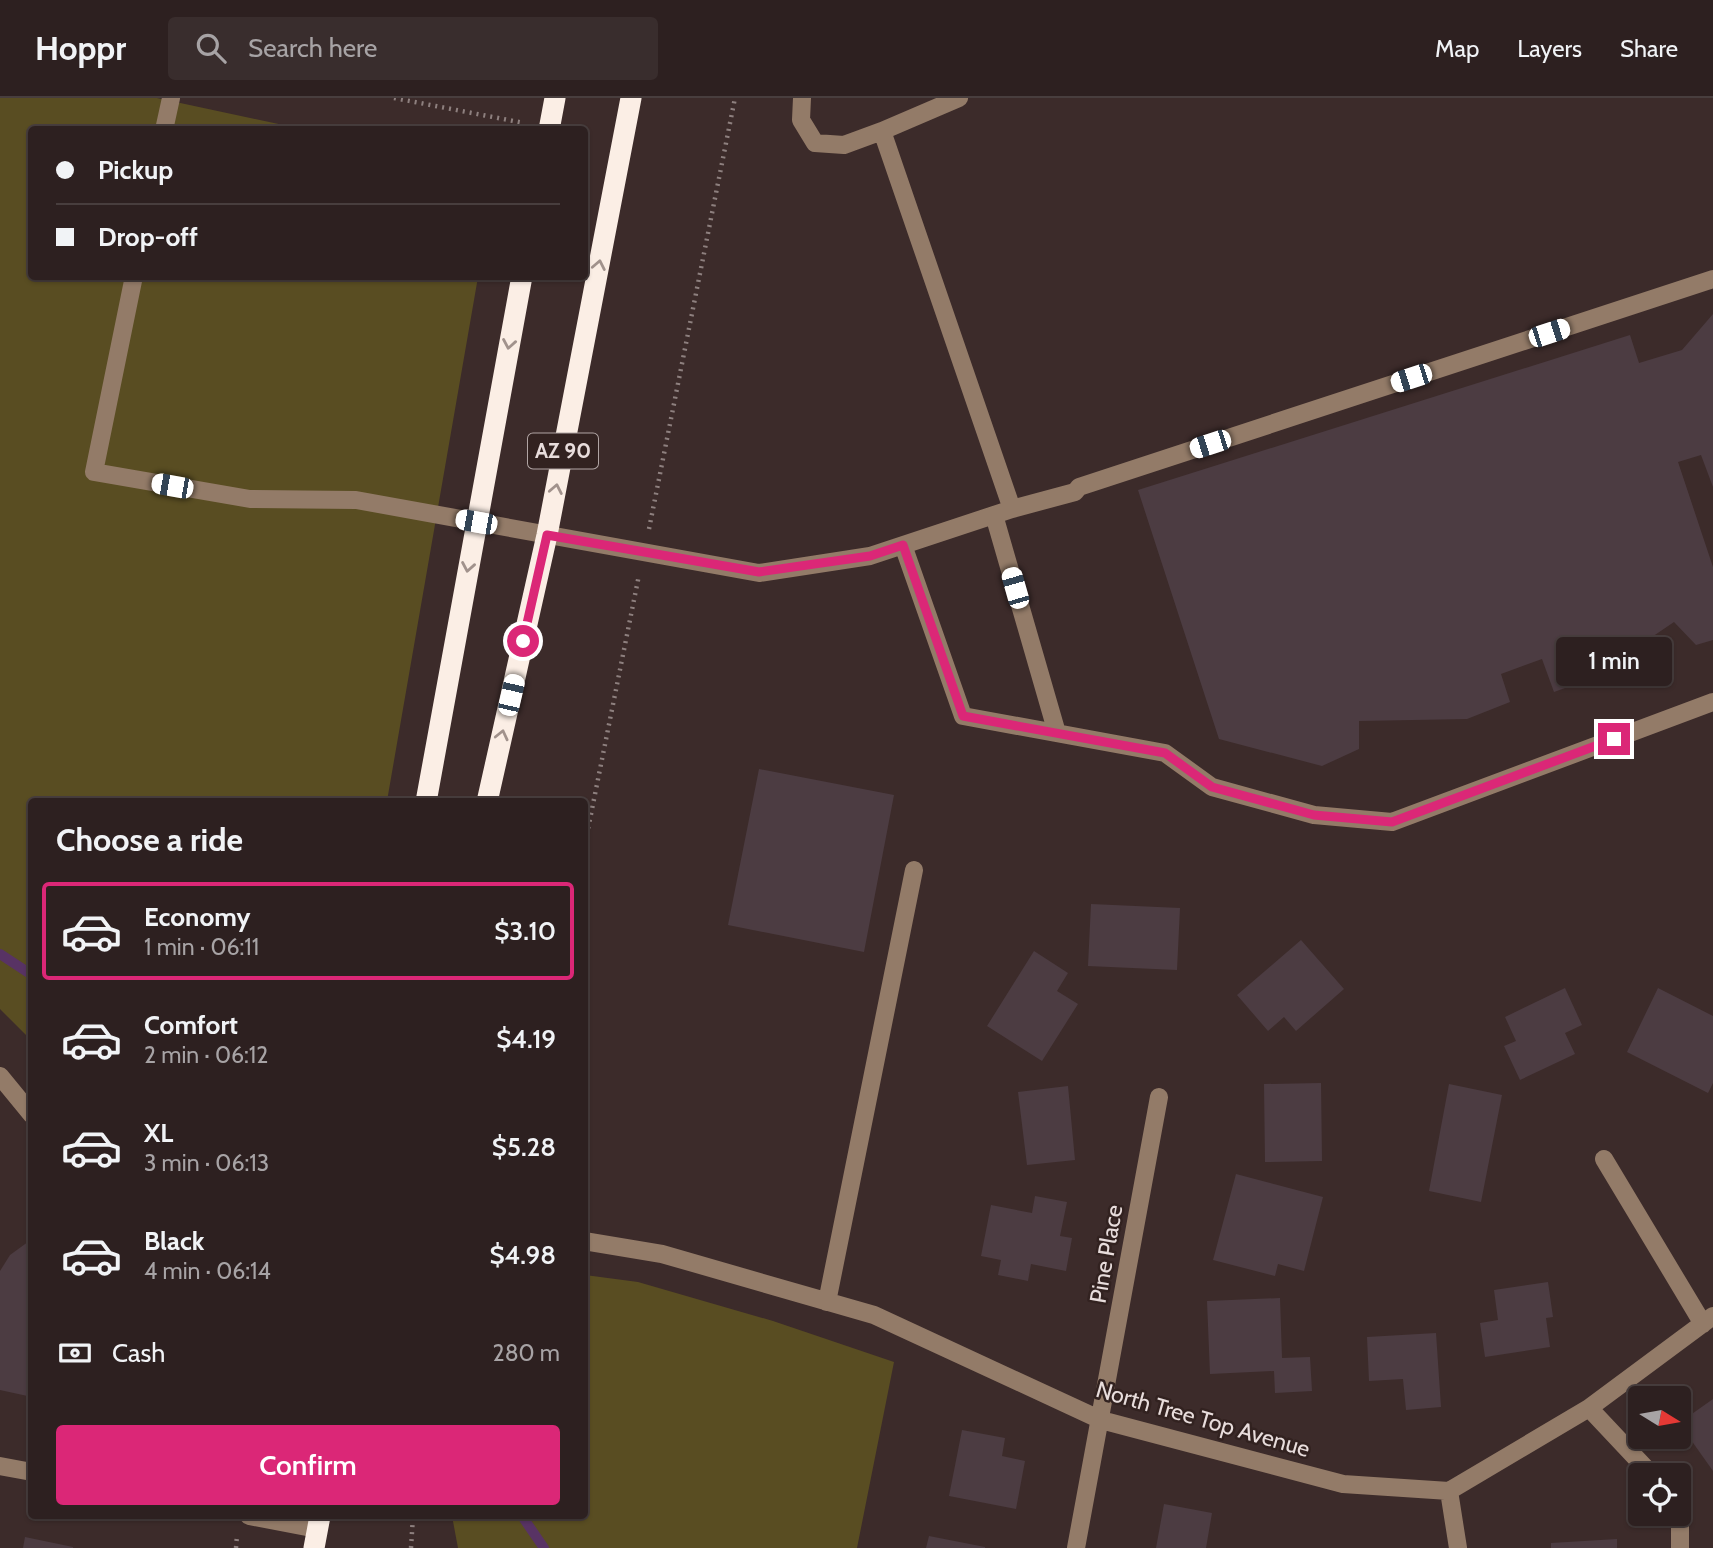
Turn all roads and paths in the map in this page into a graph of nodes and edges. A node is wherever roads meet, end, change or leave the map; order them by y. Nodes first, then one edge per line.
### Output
1 (170, 98) edge
2 (394, 98) edge
3 (555, 98) edge
4 (631, 98) edge
5 (735, 98) edge
6 (802, 98) edge
7 (959, 98) edge
8 (165, 126) edge
9 (534, 126) edge
10 (550, 126) edge
11 (882, 131) junction
12 (1713, 279) edge
13 (133, 280) edge
14 (521, 280) edge
15 (1012, 509) junction
16 (994, 515) junction
17 (476, 522) junction
18 (547, 535) junction
19 (903, 545) junction
20 (644, 552) junction
21 (1713, 702) edge
22 (1057, 733) junction
23 (427, 798) edge
24 (488, 798) edge
25 (588, 829) edge
26 (914, 870) dead end
27 (0, 1076) edge
28 (1159, 1097) dead end
29 (28, 1110) edge
30 (1604, 1159) dead end
31 (588, 1242) edge
32 (827, 1302) junction
33 (1708, 1320) edge
34 (1589, 1408) junction
35 (1101, 1420) junction
36 (1641, 1463) edge
37 (0, 1466) edge
38 (28, 1471) edge
39 (1449, 1491) junction
40 (263, 1519) edge
41 (413, 1519) edge
42 (1680, 1526) edge
43 (317, 1531) edge
44 (411, 1548) edge
45 (1076, 1548) edge
46 (1458, 1548) edge
47 (1680, 1548) edge

1 - 8 street
2 - 9 path
3 - 10 highway
18 -> 4 highway, AZ 90
5 - 20 path
6 - 11 street
7 - 11 street
11 - 15 street
12 - 15 street
13 - 17 street
14 -> 17 highway
15 - 16 street
16 - 19 street
16 - 22 street
17 - 18 street
17 -> 23 highway
18 - 20 street
24 -> 18 highway, AZ 90
19 - 20 street
19 - 22 street
20 - 25 path
21 - 22 street
26 - 32 street
27 - 29 street
28 - 35 street, Pine Place
30 - 33 street
31 - 32 street, North Tree Top Avenue
32 - 35 street, North Tree Top Avenue
33 - 34 street
34 - 36 street
34 - 39 street
35 - 39 street, North Tree Top Avenue
35 - 45 street, Pine Place
37 - 38 street
39 - 46 street
40 - 43 street
41 - 44 path
42 - 47 street

